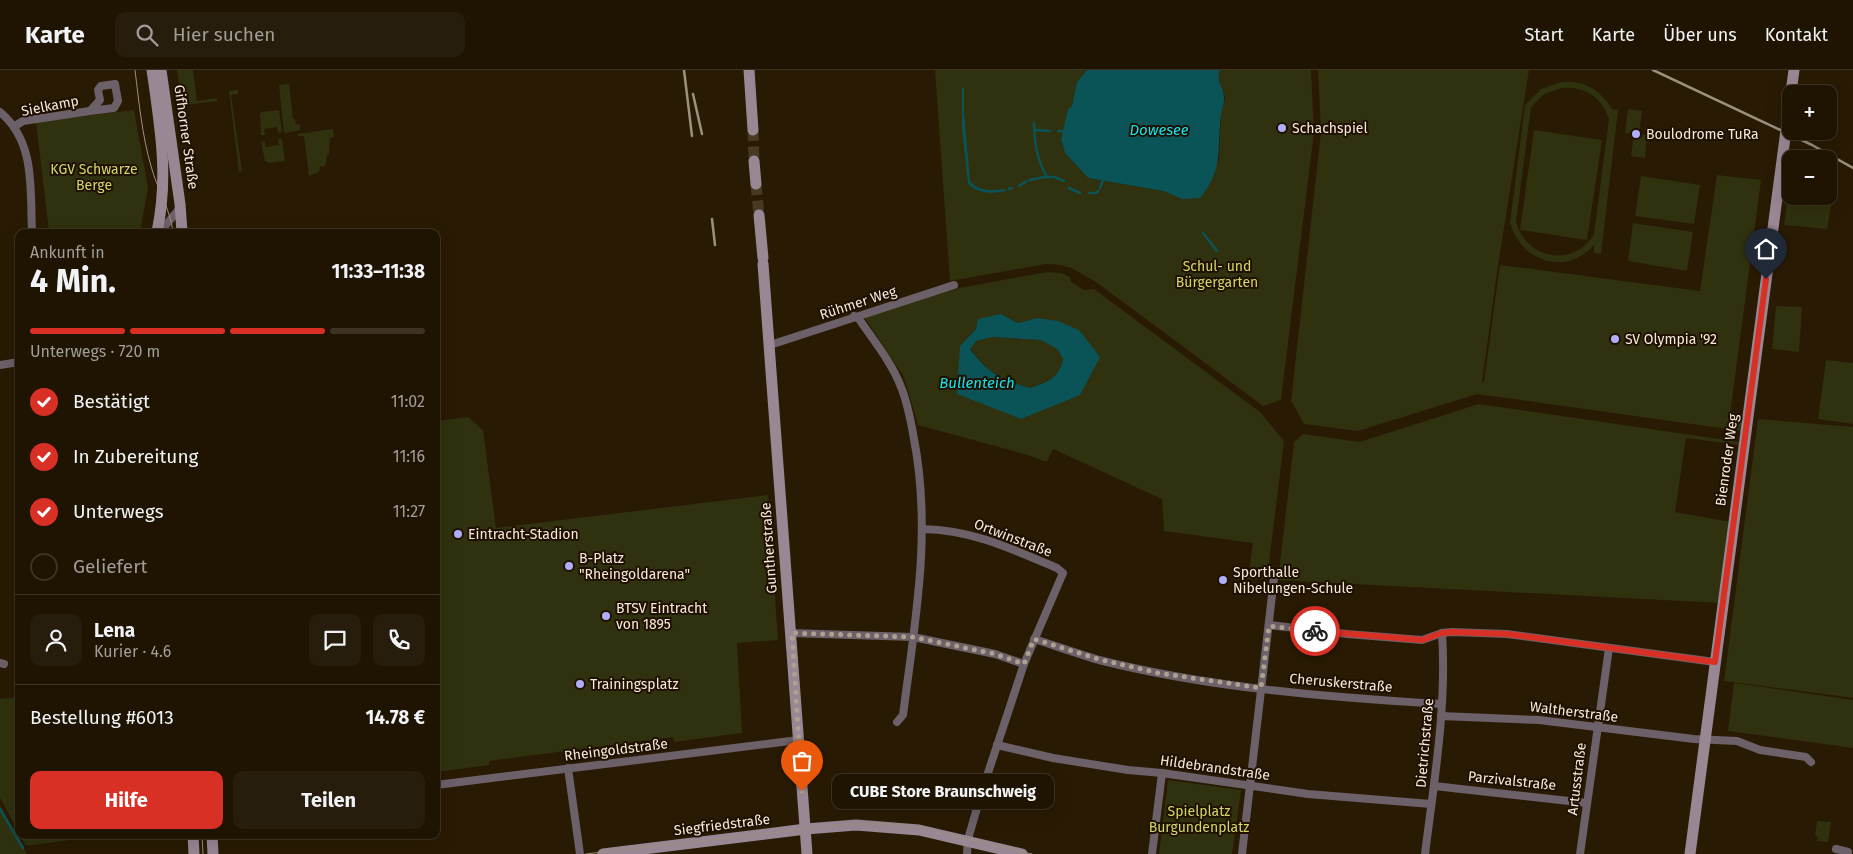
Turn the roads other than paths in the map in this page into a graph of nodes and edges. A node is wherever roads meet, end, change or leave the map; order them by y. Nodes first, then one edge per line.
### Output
1 (152, 70) edge
2 (161, 70) edge
3 (749, 70) edge
4 (1794, 70) edge
5 (90, 111) dead end
6 (0, 112) edge
7 (15, 126) junction
8 (753, 130) tunnel mouth
9 (754, 161) tunnel mouth
10 (756, 184) tunnel mouth
11 (180, 208) junction
12 (759, 215) tunnel mouth
13 (32, 229) edge
14 (159, 229) edge
15 (161, 229) edge
16 (182, 229) edge
17 (954, 285) dead end
18 (854, 316) junction
19 (770, 345) junction
20 (15, 363) edge
21 (0, 365) edge
22 (923, 529) junction
23 (1274, 578) dead end
24 (1269, 626) junction
25 (792, 633) junction
26 (1442, 633) junction
27 (913, 637) junction
28 (1034, 639) junction
29 (1609, 648) junction
30 (1715, 662) junction
31 (1024, 664) junction
32 (1261, 688) junction
33 (1441, 704) junction
34 (1441, 716) junction
35 (898, 722) dead end
36 (1597, 727) junction
37 (799, 740) junction
38 (1704, 740) junction
39 (997, 745) junction
40 (1811, 762) dead end
41 (568, 768) junction
42 (1162, 773) junction
43 (440, 784) edge
44 (1250, 786) junction
45 (1434, 786) junction
46 (1587, 802) junction
47 (1431, 804) junction
48 (806, 829) junction
49 (193, 839) edge
50 (212, 839) edge
51 (968, 841) junction
52 (687, 849) edge
53 (1836, 849) dead end
54 (1848, 853) edge
55 (194, 854) edge
56 (213, 854) edge
57 (580, 854) edge
58 (603, 854) edge
59 (807, 854) edge
60 (967, 854) edge
61 (1022, 854) edge
62 (1152, 854) edge
63 (1242, 854) edge
64 (1425, 854) edge
65 (1580, 854) edge
66 (1690, 854) edge

1 - 14 main road, Gifhorner Straße
2 - 11 main road, Gifhorner Straße
3 - 8 main road
4 - 30 main road, Bienroder Weg
5 - 7 street, Sielkamp
6 - 7 street, Sielkamp
7 - 13 street, Sielkamp
9 - 10 main road
11 - 15 street, Gifhorner Straße
11 - 16 main road, Gifhorner Straße
12 - 19 main road, Guntherstraße
17 - 18 street, Rühmer Weg
18 - 19 street, Rühmer Weg
18 - 22 street
19 - 25 main road, Guntherstraße
20 - 21 street
22 - 27 street
22 - 28 street, Ortwinstraße
23 - 24 street
24 - 26 street
24 - 32 street
25 - 27 street
25 - 37 main road, Guntherstraße
26 - 29 street
26 - 33 street, Dietrichstraße
27 - 31 street
27 - 35 street
28 - 31 street
28 - 32 street, Cheruskerstraße
29 - 30 street
29 - 36 street, Artusstraße
30 - 38 main road, Bienroder Weg
31 - 39 street
32 - 33 street, Cheruskerstraße
32 - 44 street
33 - 34 street, Dietrichstraße
34 - 36 street, Waltherstraße
34 - 45 street, Dietrichstraße
36 - 38 street, Waltherstraße
36 - 46 street, Artusstraße
37 - 41 street, Rheingoldstraße
37 - 48 main road, Guntherstraße
38 - 40 street, Waltherstraße
38 - 66 main road, Bienroder Weg
39 - 42 street, Hildebrandstraße
39 - 51 street
41 - 43 street, Rheingoldstraße
41 - 57 street
42 - 44 street, Hildebrandstraße
42 - 62 street
44 - 47 street, Hildebrandstraße
44 - 63 street
45 - 46 street, Parzivalstraße
45 - 47 street, Dietrichstraße
46 - 65 street, Artusstraße
47 - 64 street, Dietrichstraße
48 - 51 main road, Siegfriedstraße
48 - 52 main road, Siegfriedstraße
48 - 59 main road, Guntherstraße
49 - 55 main road
50 - 56 main road
51 - 60 street
51 - 61 main road, Siegfriedstraße
52 - 58 main road, Siegfriedstraße
53 - 54 street

